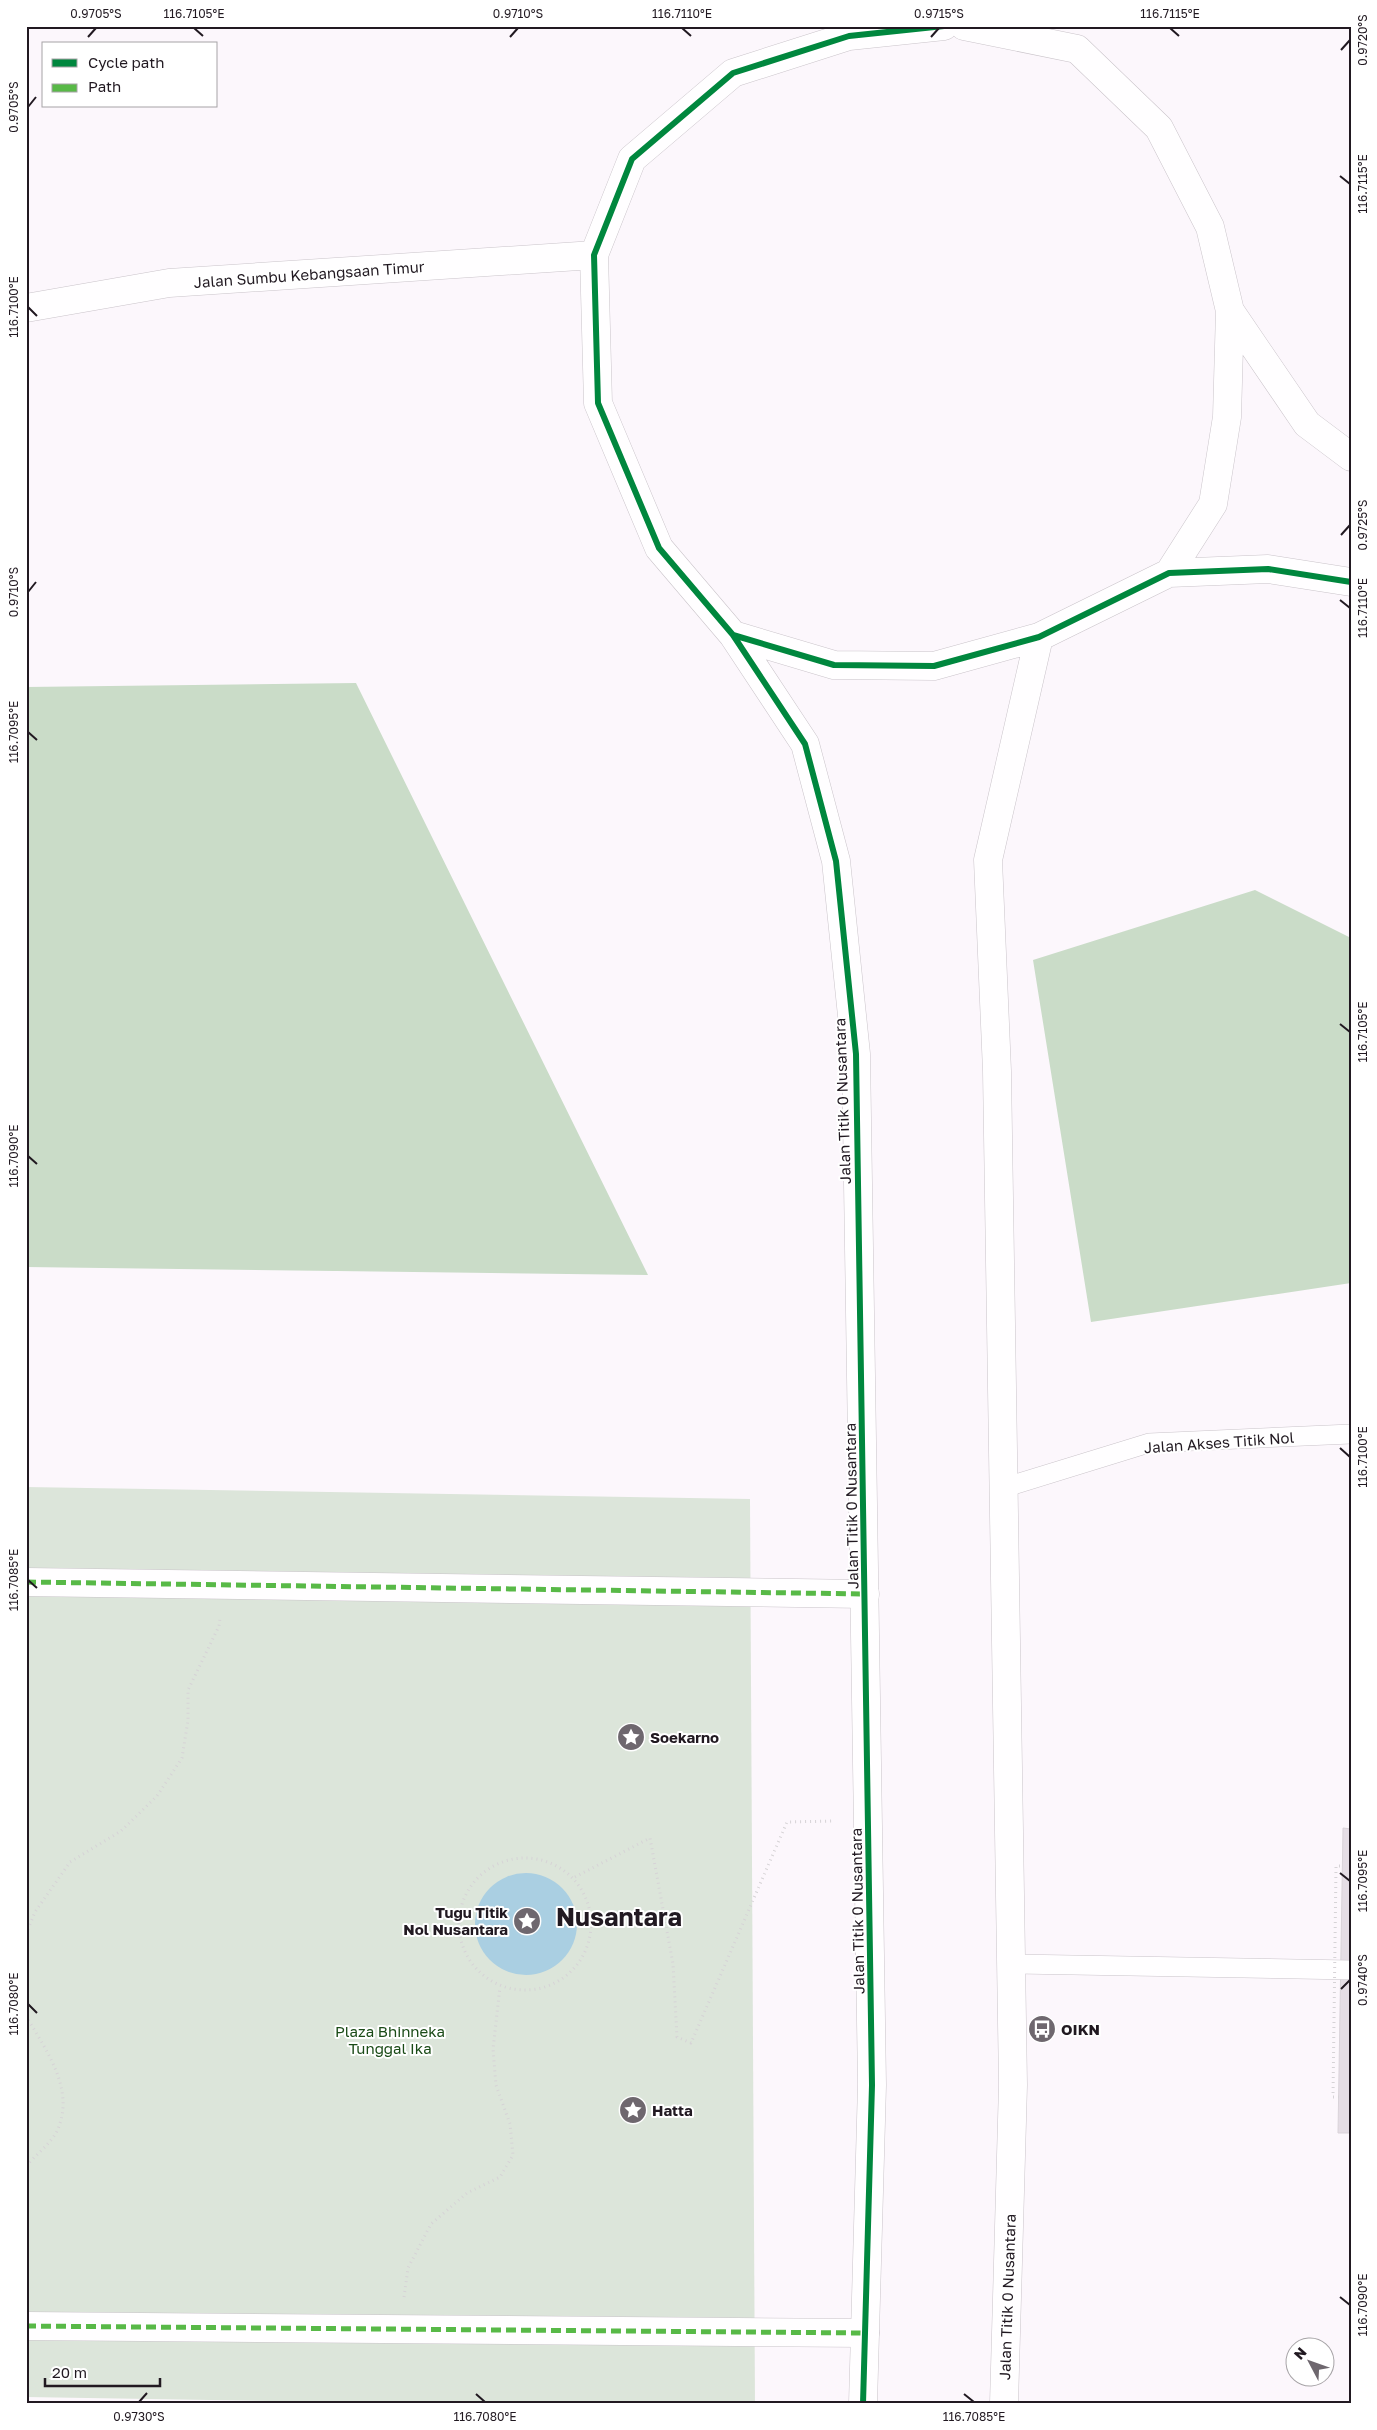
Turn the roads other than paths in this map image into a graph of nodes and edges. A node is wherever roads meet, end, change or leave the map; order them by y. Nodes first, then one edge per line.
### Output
1 (944, 26) edge
2 (964, 26) edge
3 (1071, 38) edge
4 (594, 255) junction
5 (26, 308) edge
6 (1230, 311) junction
7 (1351, 457) edge
8 (1169, 573) junction
9 (1351, 582) edge
10 (733, 634) junction
11 (1039, 636) junction
12 (1351, 1434) edge
13 (1003, 1488) junction
14 (26, 1582) edge
15 (865, 1594) junction
16 (1011, 1964) junction
17 (1343, 1970) edge
18 (26, 2326) edge
19 (865, 2333) junction
20 (863, 2404) edge
21 (1004, 2404) edge

1 - 4 street
2 - 3 street
3 - 6 street
4 - 5 street, Jalan Sumbu Kebangsaan Timur
4 - 10 street
6 - 7 street
6 - 8 street
8 - 9 street
8 - 11 street
10 - 11 street
10 - 15 street, Jalan Titik 0 Nusantara
11 - 13 street, Jalan Titik 0 Nusantara
12 - 13 lane, Jalan Akses Titik Nol
13 - 16 street, Jalan Titik 0 Nusantara
14 - 15 street
15 - 19 street, Jalan Titik 0 Nusantara
16 - 17 lane
16 - 21 street, Jalan Titik 0 Nusantara
18 - 19 street
19 - 20 street, Jalan Titik 0 Nusantara

